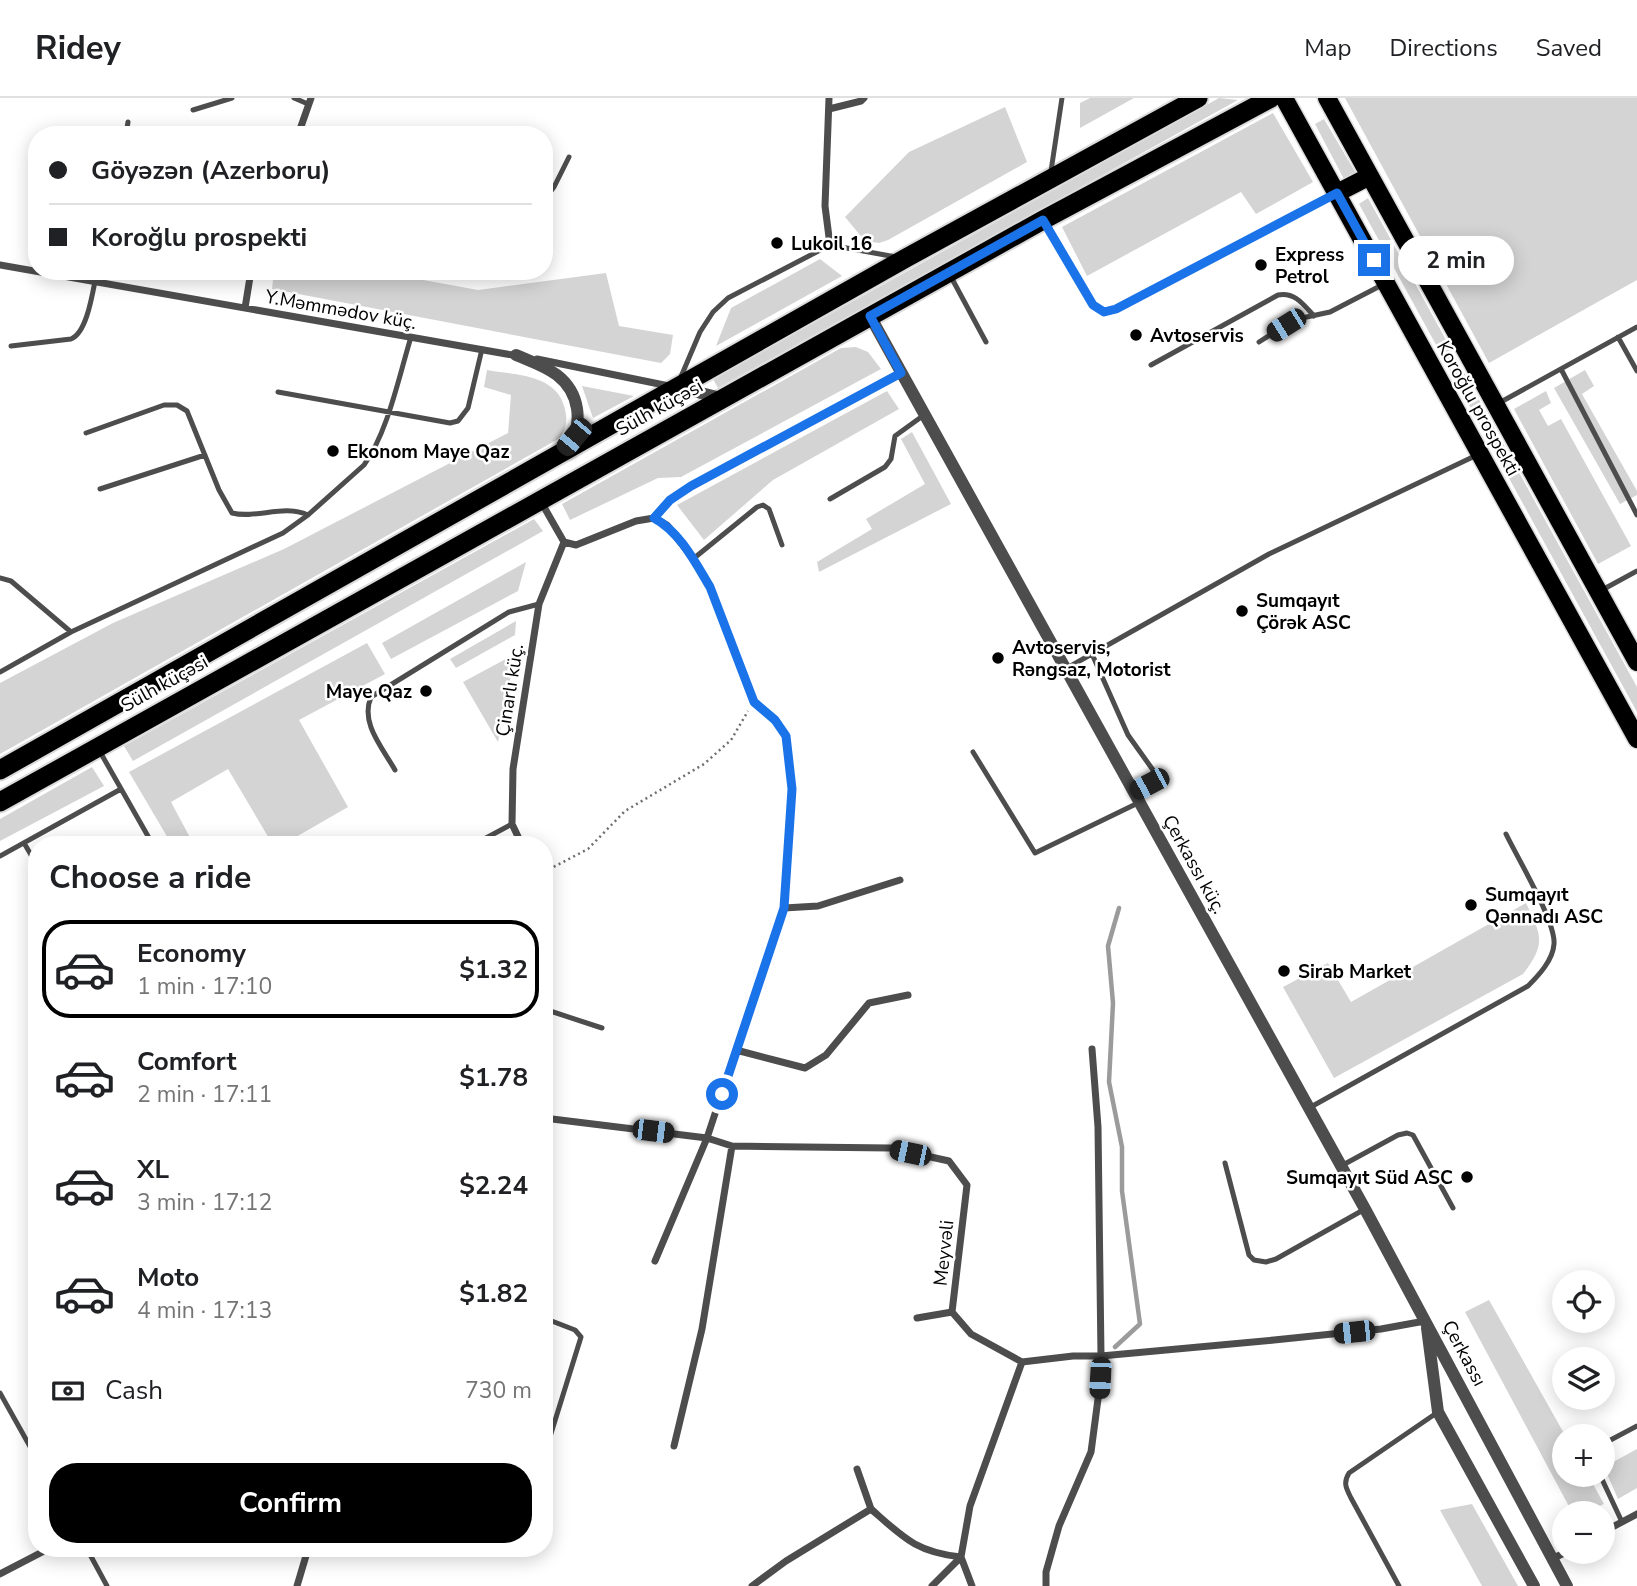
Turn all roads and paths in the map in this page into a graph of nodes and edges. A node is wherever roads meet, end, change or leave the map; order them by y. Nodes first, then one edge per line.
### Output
1 (232, 98) edge
2 (294, 98) edge
3 (830, 98) edge
4 (864, 98) edge
5 (1062, 98) edge
6 (1198, 98) edge
7 (1271, 98) edge
8 (1283, 98) edge
9 (1326, 98) edge
10 (310, 101) edge
11 (829, 109) junction
12 (192, 110) dead end
13 (128, 122) dead end
14 (127, 126) edge
15 (301, 126) edge
16 (569, 157) dead end
17 (1370, 176) junction
18 (1050, 179) junction
19 (553, 188) edge
20 (1337, 193) junction
21 (1043, 220) junction
22 (830, 245) junction
23 (906, 258) junction
24 (0, 265) edge
25 (28, 270) edge
26 (949, 272) junction
27 (83, 280) edge
28 (250, 280) edge
29 (94, 282) junction
30 (1386, 282) junction
31 (245, 308) junction
32 (870, 316) junction
33 (1314, 316) junction
34 (1637, 327) edge
35 (411, 337) junction
36 (1618, 337) junction
37 (986, 342) dead end
38 (1259, 342) dead end
39 (10, 346) dead end
40 (482, 349) junction
41 (516, 355) junction
42 (1151, 365) dead end
43 (1561, 369) junction
44 (1637, 372) edge
45 (901, 373) junction
46 (677, 387) junction
47 (278, 392) dead end
48 (721, 398) junction
49 (1496, 405) junction
50 (388, 412) junction
51 (924, 415) junction
52 (86, 433) dead end
53 (1480, 454) junction
54 (205, 455) junction
55 (558, 456) junction
56 (100, 489) dead end
57 (830, 499) dead end
58 (540, 500) junction
59 (308, 515) junction
60 (1637, 515) edge
61 (654, 518) junction
62 (564, 542) junction
63 (782, 545) dead end
64 (693, 559) junction
65 (1637, 571) edge
66 (0, 578) edge
67 (1599, 592) junction
68 (539, 604) junction
69 (71, 632) junction
70 (1092, 654) junction
71 (1637, 662) edge
72 (1064, 670) junction
73 (0, 672) edge
74 (754, 702) junction
75 (1637, 739) edge
76 (97, 747) junction
77 (973, 752) dead end
78 (0, 770) edge
79 (396, 770) dead end
80 (121, 789) junction
81 (1135, 798) junction
82 (0, 802) edge
83 (512, 824) junction
84 (1506, 834) dead end
85 (37, 836) edge
86 (148, 836) edge
87 (490, 836) edge
88 (518, 836) edge
89 (28, 841) edge
90 (24, 843) junction
91 (28, 850) edge
92 (0, 856) edge
93 (553, 867) edge
94 (900, 880) dead end
95 (784, 908) junction
96 (908, 995) dead end
97 (553, 1012) edge
98 (602, 1028) dead end
99 (1092, 1049) dead end
100 (736, 1050) junction
101 (1309, 1108) junction
102 (553, 1119) edge
103 (707, 1138) junction
104 (732, 1146) junction
105 (1225, 1163) dead end
106 (1341, 1166) junction
107 (1453, 1208) dead end
108 (1365, 1209) junction
109 (655, 1261) dead end
110 (952, 1312) junction
111 (917, 1318) dead end
112 (553, 1321) edge
113 (1426, 1321) junction
114 (1101, 1356) junction
115 (1022, 1362) junction
116 (0, 1393) edge
117 (1438, 1412) junction
118 (1637, 1426) edge
119 (553, 1428) edge
120 (1615, 1438) edge
121 (28, 1442) edge
122 (674, 1446) dead end
123 (857, 1469) dead end
124 (1606, 1487) edge
125 (871, 1509) junction
126 (1637, 1514) edge
127 (1622, 1522) junction
128 (1615, 1526) edge
129 (33, 1557) edge
130 (91, 1557) edge
131 (306, 1557) edge
132 (961, 1557) junction
133 (1552, 1559) edge
134 (1555, 1564) edge
135 (0, 1574) edge
136 (107, 1586) edge
137 (298, 1586) edge
138 (752, 1586) edge
139 (932, 1586) edge
140 (972, 1586) edge
141 (1046, 1586) edge
142 (1399, 1586) edge
143 (1534, 1586) edge
144 (1567, 1586) edge

1 - 12 lane
2 - 10 lane
3 - 11 street
4 - 11 street
5 - 18 lane
6 - 18 highway, Sülh küçəsi
7 - 21 highway, Sülh küçəsi
8 - 20 main road, Koroğlu prospekti
9 - 17 main road, Koroğlu prospekti
10 - 15 street
11 - 22 street
13 - 14 lane
16 - 19 lane
17 - 20 main road
17 - 49 main road, Koroğlu prospekti
18 - 23 highway, Sülh küçəsi
20 - 21 lane
20 - 30 main road, Koroğlu prospekti
21 - 26 highway, Sülh küçəsi
22 - 23 lane
22 - 46 lane
23 - 46 highway, Sülh küçəsi
24 - 25 street, Y.Məmmədov küç.
26 - 32 highway, Sülh küçəsi
26 - 37 lane
27 - 29 street, Y.Məmmədov küç.
28 - 31 street
29 - 31 street, Y.Məmmədov küç.
29 - 39 lane
30 - 33 lane
30 - 53 main road, Koroğlu prospekti
31 - 35 street, Y.Məmmədov küç.
32 - 45 street, Çerkassı küç.
32 - 48 highway, Sülh küçəsi
33 - 38 lane
33 - 42 lane
34 - 36 lane
35 - 40 street, Y.Məmmədov küç.
35 - 50 lane
36 - 43 lane
36 - 44 lane
40 - 41 street, Y.Məmmədov küç.
40 - 50 lane
41 - 46 street, Y.Məmmədov küç.
41 - 55 street
43 - 49 lane
43 - 60 lane
45 - 51 street, Çerkassı küç.
45 - 61 lane
46 - 48 street
46 - 55 highway, Sülh küçəsi
47 - 50 lane
48 - 58 highway, Sülh küçəsi
49 - 67 main road, Koroğlu prospekti
50 - 59 lane
51 - 57 lane
51 - 72 street, Çerkassı küç.
52 - 54 lane
53 - 70 lane
53 - 75 main road, Koroğlu prospekti
54 - 56 lane
54 - 59 lane
55 - 78 highway, Sülh küçəsi
58 - 62 street
58 - 76 highway, Sülh küçəsi
59 - 69 lane
61 - 62 street
61 - 64 street
62 - 68 street, Çinarlı küç.
63 - 64 lane
64 - 74 street
65 - 67 lane
66 - 69 lane
67 - 71 main road, Koroğlu prospekti
68 - 79 lane
68 - 83 street, Çinarlı küç.
69 - 73 lane
70 - 72 lane
70 - 81 lane
72 - 81 street, Çerkassı küç.
74 - 93 path
74 - 95 street
76 - 80 lane
76 - 82 highway, Sülh küçəsi
77 - 81 lane
80 - 85 lane
80 - 86 lane
81 - 101 street, Çerkassı küç.
83 - 87 lane
83 - 88 street, Çinarlı küç.
84 - 101 lane
89 - 90 lane
90 - 91 lane
90 - 92 lane
94 - 95 street
95 - 100 street
96 - 100 street
97 - 98 lane
99 - 114 street
100 - 103 street
101 - 106 street, Çerkassı küç.
102 - 103 street, Meyvəli
103 - 104 street, Meyvəli
103 - 109 street
104 - 110 street, Meyvəli
104 - 122 street
105 - 108 lane
106 - 107 lane
106 - 108 street, Çerkassı küç.
108 - 113 street, Çerkassı küç.
110 - 111 street
110 - 115 street, Meyvəli
112 - 119 lane
113 - 114 street
113 - 117 street, Çerkassı
113 - 133 street, Çerkassı
114 - 115 street
114 - 141 street
115 - 132 street
116 - 121 lane
117 - 142 lane
117 - 143 street, Çerkassı
118 - 120 lane
123 - 125 street
124 - 127 lane
125 - 132 street
125 - 138 street
126 - 127 street
127 - 128 street
129 - 135 street
130 - 136 lane
131 - 137 street
132 - 139 street
132 - 140 street
134 - 144 street, Çerkassı

